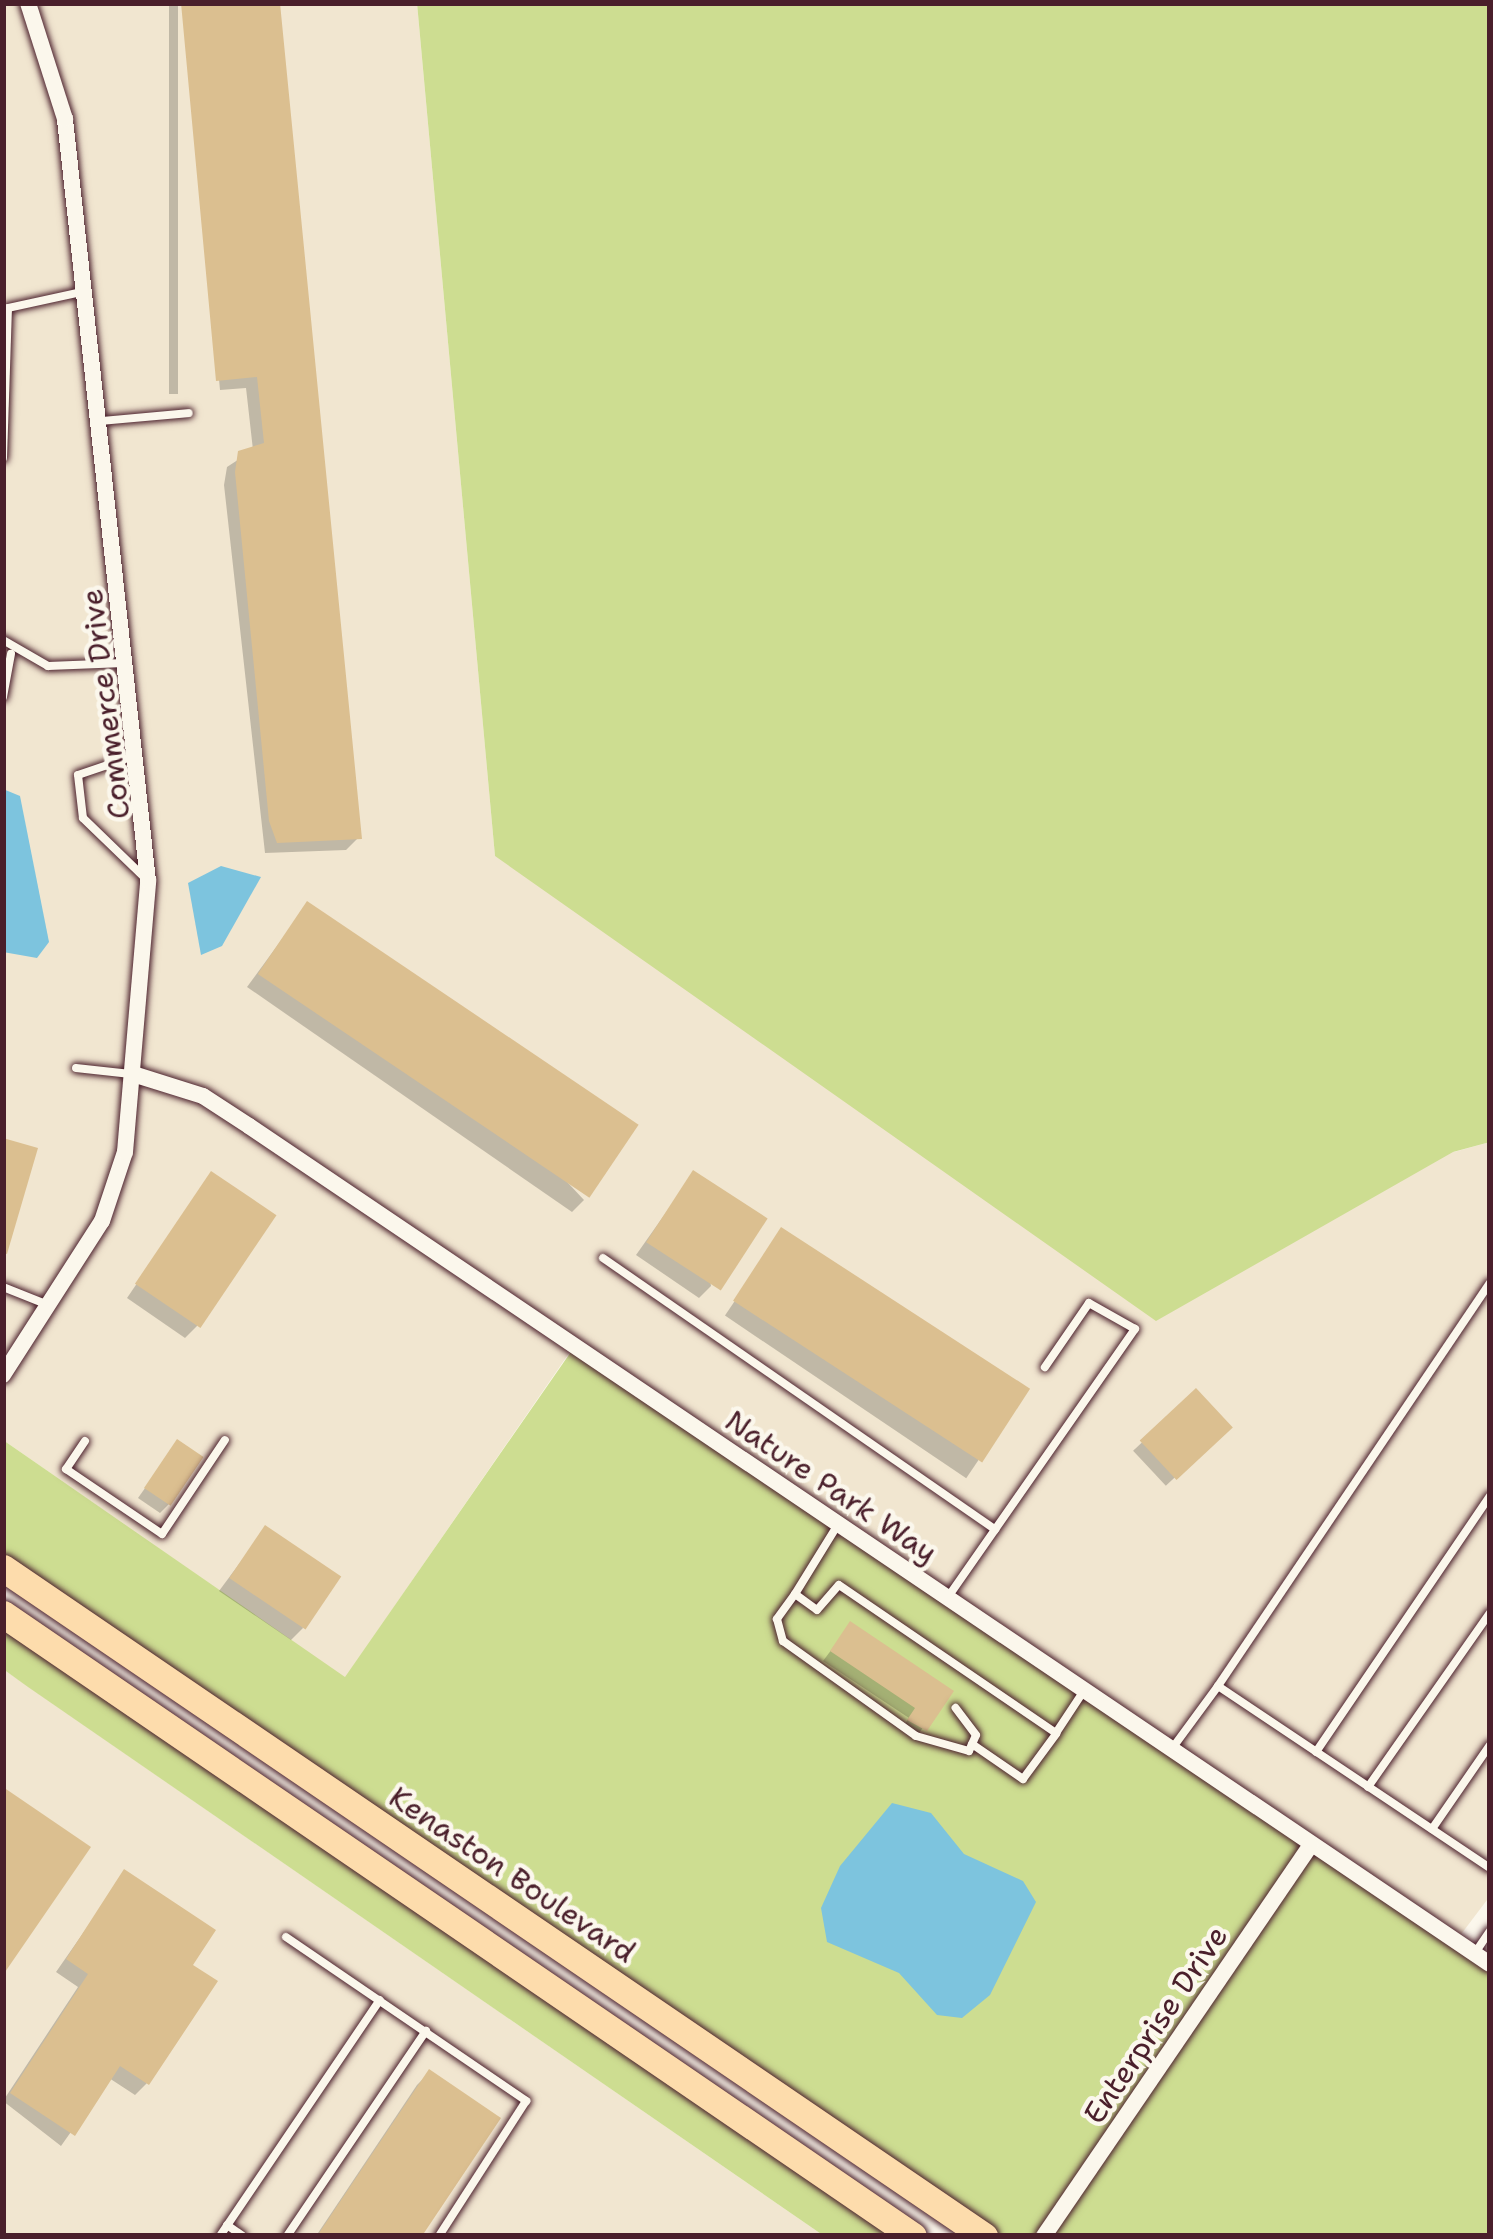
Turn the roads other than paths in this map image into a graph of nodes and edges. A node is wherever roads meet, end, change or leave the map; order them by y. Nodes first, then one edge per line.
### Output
1 (28, 3) edge
2 (87, 290) junction
3 (189, 413) dead end
4 (101, 421) junction
5 (3, 458) edge
6 (3, 640) edge
7 (11, 654) junction
8 (127, 663) junction
9 (3, 697) edge
10 (138, 754) junction
11 (148, 881) junction
12 (76, 1069) dead end
13 (133, 1074) junction
14 (603, 1258) dead end
15 (1490, 1283) edge
16 (3, 1287) edge
17 (49, 1306) junction
18 (1045, 1367) dead end
19 (3, 1375) edge
20 (225, 1440) dead end
21 (85, 1441) dead end
22 (1490, 1496) edge
23 (838, 1525) junction
24 (995, 1529) junction
25 (3, 1568) edge
26 (795, 1594) junction
27 (947, 1599) junction
28 (1490, 1613) edge
29 (3, 1614) edge
30 (1218, 1686) junction
31 (1084, 1691) junction
32 (956, 1708) dead end
33 (1056, 1733) junction
34 (972, 1744) junction
35 (1490, 1745) edge
36 (1171, 1750) junction
37 (1316, 1752) junction
38 (1368, 1787) junction
39 (1432, 1829) junction
40 (1312, 1845) junction
41 (1490, 1868) edge
42 (1490, 1930) edge
43 (286, 1937) dead end
44 (1482, 1958) edge
45 (380, 2000) junction
46 (426, 2031) junction
47 (227, 2225) junction
48 (220, 2236) edge
49 (243, 2236) edge
50 (287, 2236) edge
51 (439, 2236) edge
52 (913, 2236) edge
53 (984, 2236) edge
54 (1044, 2236) edge

1 - 2 street, Commerce Drive
2 - 4 street, Commerce Drive
2 - 5 lane
3 - 4 lane
4 - 8 street, Commerce Drive
6 - 7 lane
7 - 8 lane
7 - 9 lane
8 - 10 street, Commerce Drive
10 - 11 street, Commerce Drive
10 - 11 lane
11 - 13 street, Commerce Drive
12 - 13 lane
13 - 17 street, Commerce Drive
13 - 23 street, Nature Park Way
14 - 24 lane
15 - 30 lane
16 - 17 lane
17 - 19 street, Commerce Drive
18 - 24 lane
20 - 21 lane
22 - 37 lane
23 - 26 lane
23 - 27 street, Nature Park Way
24 - 27 lane
25 - 53 main road, Kenaston Boulevard
26 - 33 lane
26 - 34 lane
27 - 31 street, Nature Park Way
28 - 38 lane
29 - 52 main road
30 - 36 lane
30 - 37 lane
31 - 33 lane
31 - 36 street, Nature Park Way
32 - 34 lane
33 - 34 lane
35 - 39 lane
36 - 40 street, Nature Park Way
37 - 38 lane
38 - 39 lane
39 - 41 lane
40 - 44 street, Nature Park Way
40 - 54 street, Enterprise Drive
42 - 44 lane
43 - 45 lane
45 - 46 lane
45 - 47 lane
46 - 50 lane
46 - 51 lane
47 - 48 lane
47 - 49 lane

